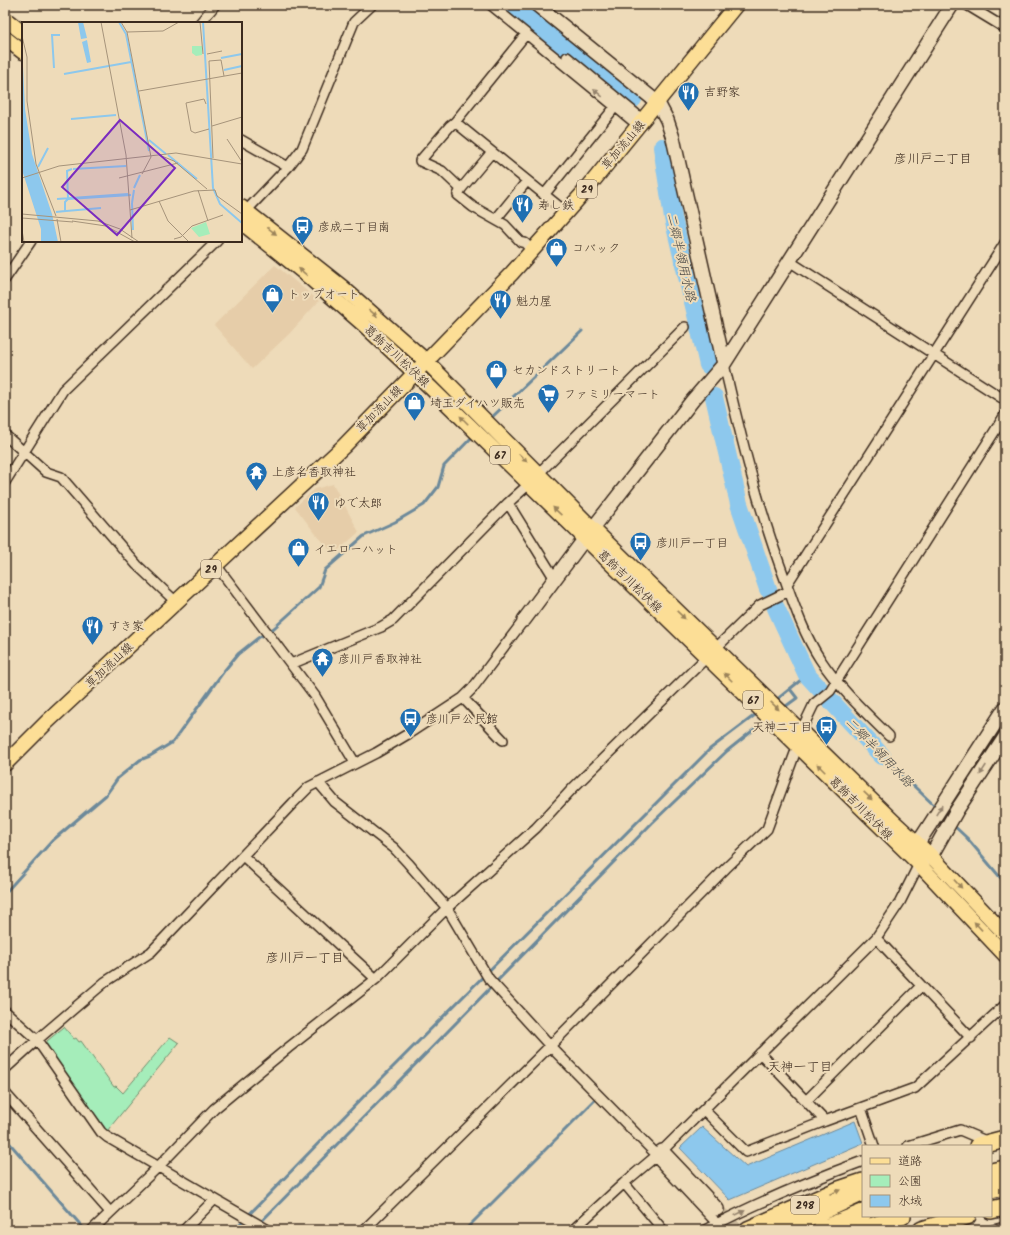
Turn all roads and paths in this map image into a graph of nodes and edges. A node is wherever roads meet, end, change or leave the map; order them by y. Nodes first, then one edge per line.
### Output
1 (215, 5) edge
2 (372, 5) edge
3 (491, 5) edge
4 (537, 5) edge
5 (952, 5) edge
6 (967, 5) edge
7 (739, 6) edge
8 (5, 19) edge
9 (201, 22) edge
10 (1005, 28) edge
11 (22, 32) edge
12 (526, 34) junction
13 (5, 38) edge
14 (22, 51) edge
15 (567, 57) dead end
16 (658, 103) junction
17 (615, 107) junction
18 (637, 120) junction
19 (455, 122) junction
20 (242, 141) edge
21 (492, 152) junction
22 (288, 167) junction
23 (528, 181) junction
24 (461, 189) junction
25 (544, 195) junction
26 (243, 213) edge
27 (567, 213) junction
28 (496, 219) junction
29 (30, 242) edge
30 (216, 242) edge
31 (1005, 243) edge
32 (532, 251) junction
33 (789, 261) junction
34 (5, 279) edge
35 (685, 327) dead end
36 (934, 354) junction
37 (426, 362) junction
38 (724, 364) junction
39 (415, 373) junction
40 (1005, 400) edge
41 (1005, 415) edge
42 (5, 435) edge
43 (24, 453) junction
44 (534, 479) junction
45 (5, 482) edge
46 (508, 503) junction
47 (590, 533) junction
48 (216, 565) junction
49 (555, 580) junction
50 (788, 588) junction
51 (176, 602) junction
52 (524, 620) joint
53 (711, 652) junction
54 (291, 664) junction
55 (836, 681) junction
56 (463, 698) junction
57 (1005, 708) edge
58 (801, 731) junction
59 (889, 736) dead end
60 (1005, 738) edge
61 (503, 740) dead end
62 (798, 745) junction
63 (355, 763) junction
64 (5, 764) edge
65 (318, 782) junction
66 (918, 843) junction
67 (243, 856) junction
68 (931, 856) junction
69 (919, 864) junction
70 (447, 908) junction
71 (1005, 934) edge
72 (876, 938) junction
73 (1005, 955) edge
74 (376, 979) junction
75 (921, 986) junction
76 (1005, 1005) edge
77 (5, 1011) edge
78 (971, 1038) junction
79 (37, 1040) junction
80 (550, 1046) junction
81 (760, 1053) junction
82 (5, 1069) edge
83 (5, 1093) edge
84 (806, 1101) junction
85 (861, 1108) junction
86 (704, 1110) junction
87 (825, 1121) junction
88 (991, 1143) edge
89 (874, 1145) edge
90 (911, 1145) edge
91 (658, 1155) junction
92 (862, 1161) edge
93 (158, 1167) junction
94 (1005, 1169) edge
95 (992, 1172) edge
96 (862, 1182) edge
97 (624, 1183) junction
98 (1005, 1186) edge
99 (992, 1189) edge
100 (862, 1192) edge
101 (214, 1200) junction
102 (1005, 1207) edge
103 (717, 1209) tunnel mouth
104 (992, 1210) edge
105 (110, 1212) junction
106 (862, 1213) edge
107 (899, 1217) edge
108 (964, 1217) edge
109 (716, 1224) junction
110 (1005, 1227) edge
111 (92, 1230) edge
112 (184, 1230) edge
113 (268, 1230) edge
114 (364, 1230) edge
115 (573, 1230) edge
116 (663, 1230) edge
117 (705, 1230) edge
118 (748, 1230) edge
119 (781, 1230) edge
120 (821, 1230) edge
121 (862, 1230) edge
122 (922, 1230) edge
123 (993, 1230) edge

1 - 9 street
2 - 22 street
3 - 12 street
4 - 16 street
5 - 33 street
6 - 10 street
7 - 16 main road, 草加流山線 / 29
8 - 11 main road
17 -> 12 street
12 - 19 street
13 - 14 main road
15 - 18 street
16 - 18 main road, 草加流山線 / 29
16 - 38 street
17 - 18 street
17 - 25 street
18 - 27 main road, 草加流山線 / 29
19 - 21 street
19 - 24 street
20 - 22 street
21 - 23 street
21 - 24 street
22 - 26 street
23 - 25 street
23 - 28 street
24 - 28 street
25 - 27 street
26 -> 37 main road, 葛飾吉川松伏線 / 67
39 -> 26 main road, 葛飾吉川松伏線 / 67
27 - 32 main road, 草加流山線 / 29
28 - 32 street
29 - 34 street
30 - 43 street
31 - 36 street
32 - 37 main road, 草加流山線 / 29
33 - 36 street
33 - 38 street
35 - 44 street
36 - 40 street
36 - 50 street
37 - 39 main road, 草加流山線 / 29
37 -> 44 main road, 葛飾吉川松伏線 / 67
38 - 47 street
38 - 50 street
44 -> 39 main road, 葛飾吉川松伏線 / 67
39 - 48 main road, 草加流山線 / 29
41 - 55 street
42 - 43 street
43 - 45 street
43 - 51 street
44 - 46 street
44 - 47 main road, 葛飾吉川松伏線 / 67
46 - 49 street
46 - 54 street
47 - 49 street
47 - 53 main road, 葛飾吉川松伏線 / 67
48 - 51 main road, 草加流山線 / 29
48 - 54 street
49 - 52 street
50 - 53 street
50 - 55 street
51 - 64 main road, 草加流山線 / 29
52 - 56 street
53 -> 58 main road, 葛飾吉川松伏線 / 67
62 -> 53 main road, 葛飾吉川松伏線 / 67
53 - 70 street
54 - 63 street
55 - 58 street
55 - 59 street
56 - 61 street
56 - 63 street
66 -> 57 street
58 - 62 street
58 -> 66 main road, 葛飾吉川松伏線 / 67
60 -> 68 street
69 -> 62 main road, 葛飾吉川松伏線 / 67
62 - 80 street
63 - 65 street
65 - 67 street
65 - 70 street
66 - 68 main road, 葛飾吉川松伏線 / 67
66 - 69 street
67 - 74 street
67 - 79 street
68 - 69 street
68 -> 71 main road, 葛飾吉川松伏線 / 67
69 - 72 street
73 -> 69 main road, 葛飾吉川松伏線 / 67
70 - 74 street
70 - 80 street
72 - 75 street
72 - 81 street
74 - 93 street
75 - 78 street
75 - 84 street
76 - 78 street
77 - 79 street
78 - 85 street
79 - 82 street
79 - 93 street
80 - 91 street
80 - 114 street
81 - 84 street
81 - 86 street
83 - 105 street
84 - 87 street
85 - 87 street
85 - 89 street
86 - 87 street
86 - 91 street
88 - 90 street
91 - 97 street
91 - 103 street
91 - 109 street
109 -> 92 street
93 - 101 street
93 - 105 street
94 - 95 highway
118 -> 96 highway, 298
97 - 115 street
97 - 116 street
98 - 99 highway
100 - 119 highway, 298
101 - 112 street
101 - 113 street
102 - 104 highway
105 - 111 street
106 - 120 highway
107 - 121 highway
108 - 122 highway
109 - 117 street
110 - 123 street

